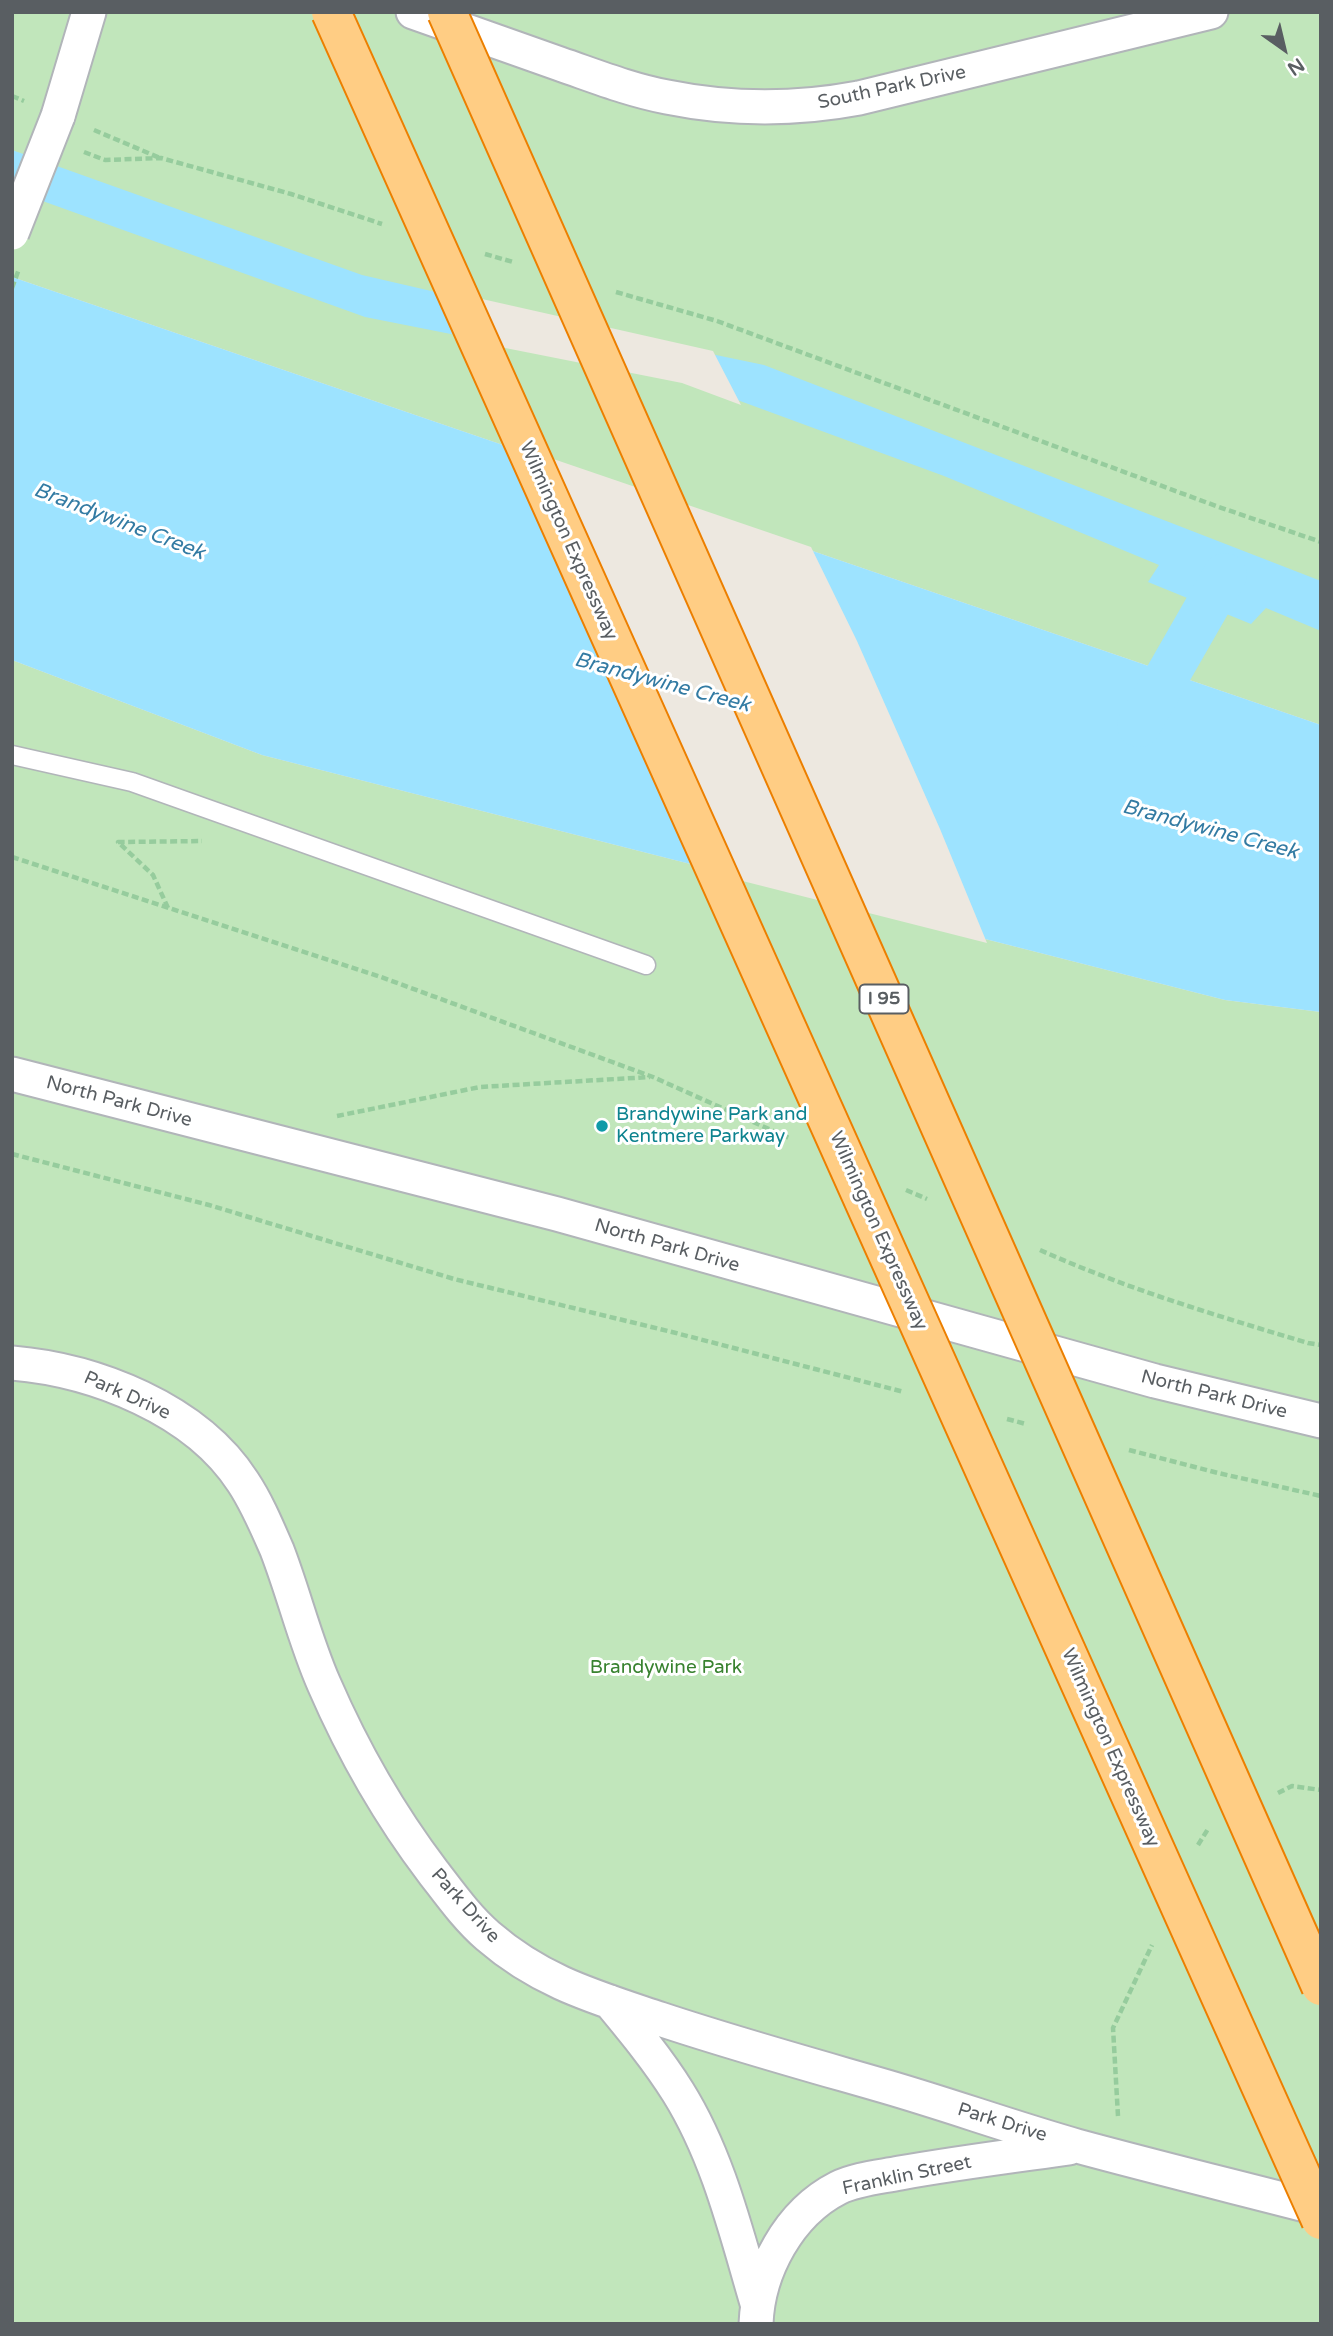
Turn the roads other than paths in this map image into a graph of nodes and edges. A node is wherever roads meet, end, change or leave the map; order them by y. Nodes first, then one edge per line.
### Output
1 (89, 12) edge
2 (331, 12) edge
3 (413, 12) edge
4 (447, 12) edge
5 (1211, 12) edge
6 (12, 233) edge
7 (12, 755) edge
8 (646, 965) dead end
9 (12, 1074) edge
10 (12, 1363) edge
11 (1321, 1421) edge
12 (1321, 1986) edge
13 (610, 2002) junction
14 (1078, 2146) junction
15 (1321, 2209) edge
16 (1321, 2220) edge
17 (756, 2314) edge

1 - 6 street, bridge
2 - 16 highway, Wilmington Expressway, bridge
3 - 5 street, South Park Drive
4 - 12 highway, I 95, bridge
7 - 8 lane
9 - 11 street, North Park Drive
10 - 13 street, Park Drive
13 - 14 street, Park Drive
13 - 17 street, Franklin Street
14 - 15 street, Park Drive
14 - 17 street, Franklin Street

